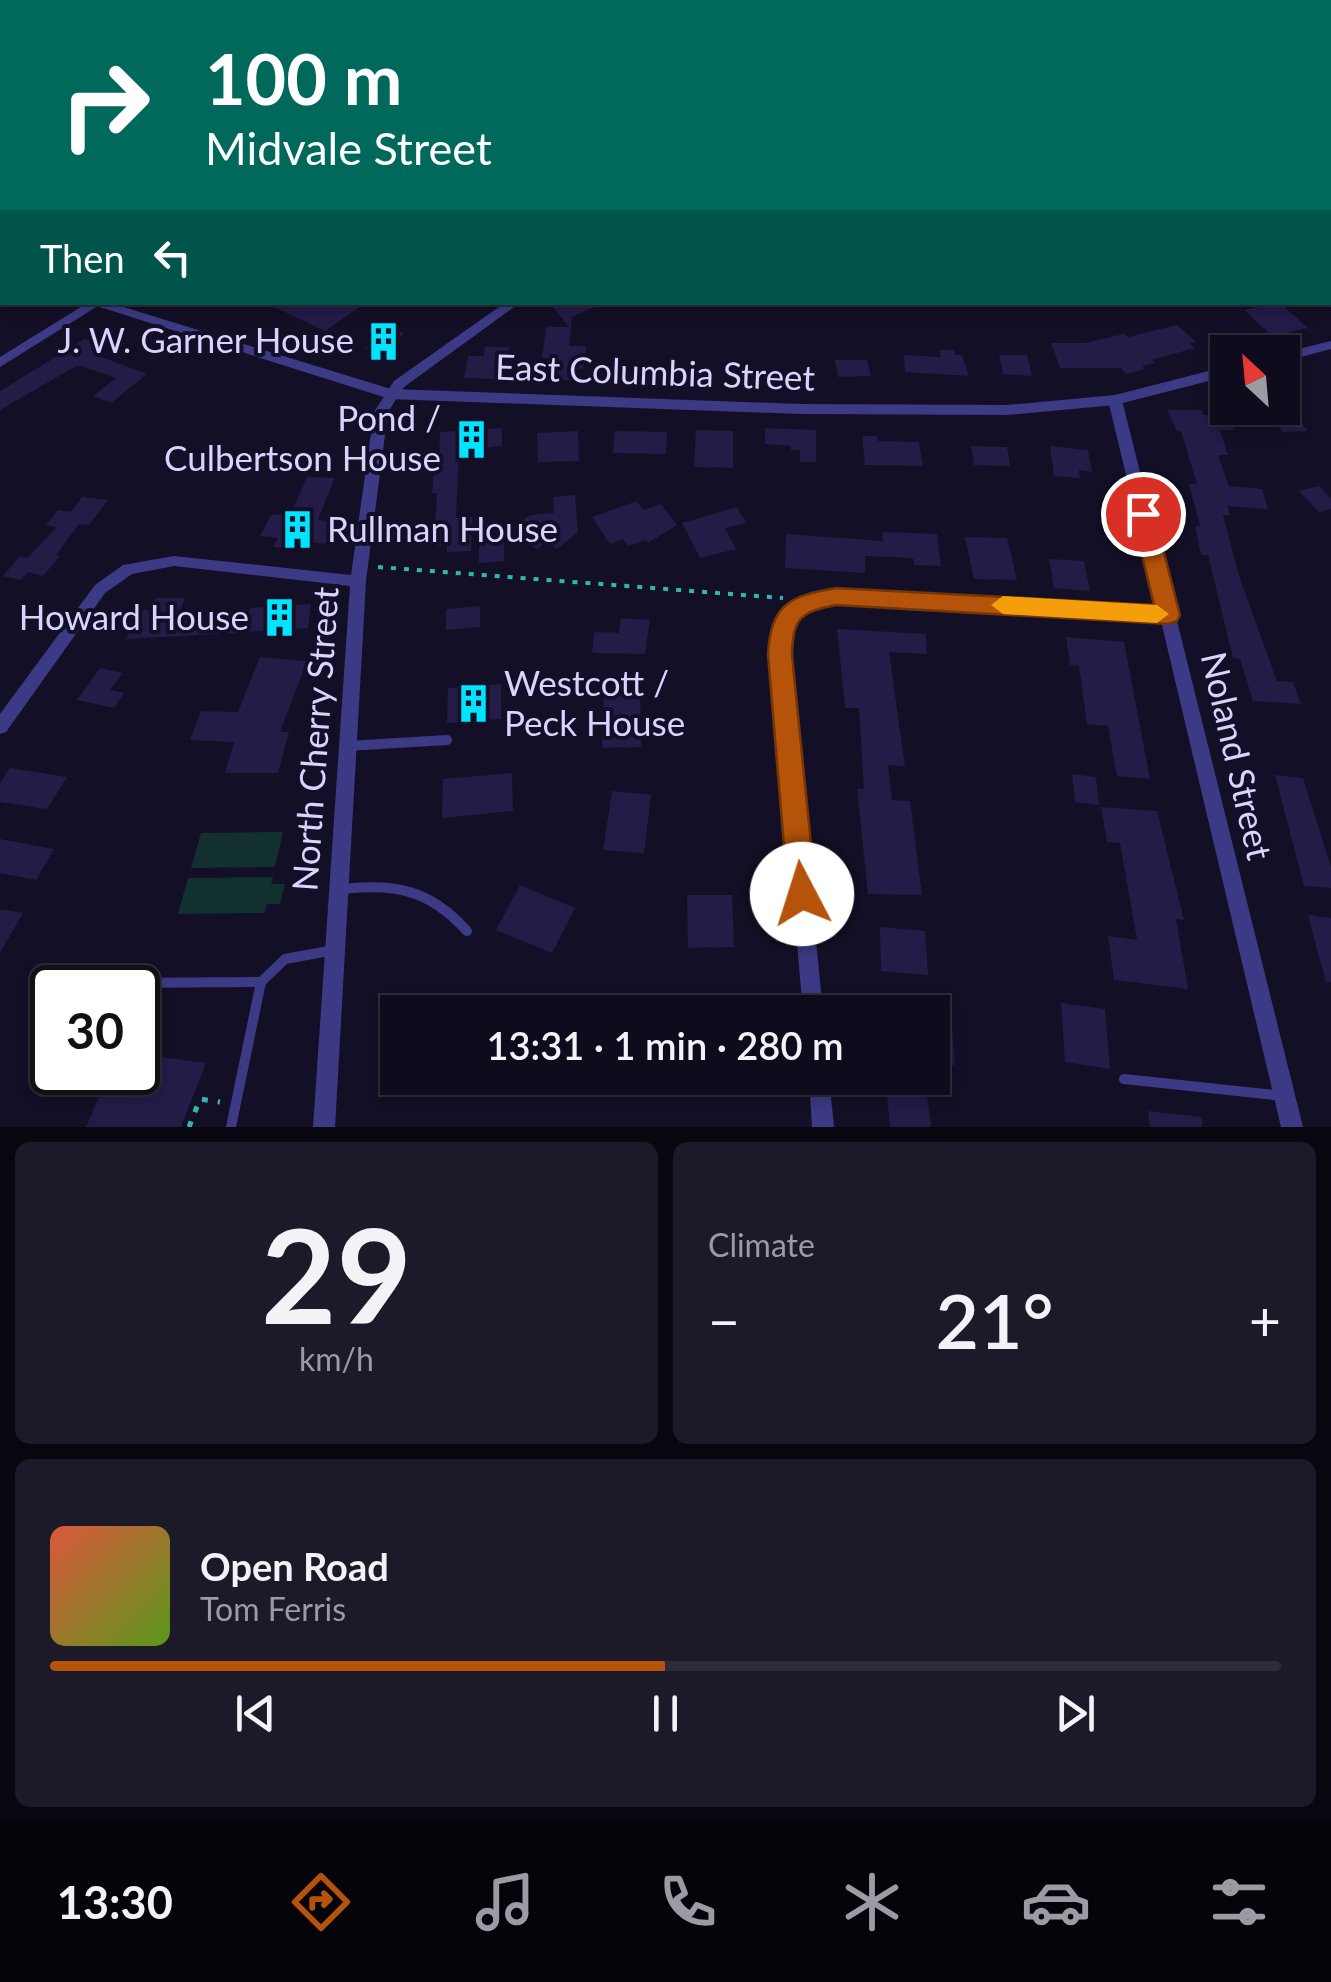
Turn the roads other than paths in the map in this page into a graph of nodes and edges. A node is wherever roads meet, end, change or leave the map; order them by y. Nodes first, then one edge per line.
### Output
1 (90, 305) edge
2 (100, 305) edge
3 (511, 305) edge
4 (1331, 345) edge
5 (1300, 353) edge
6 (0, 363) edge
7 (1210, 376) edge
8 (390, 394) junction
9 (1114, 400) junction
10 (364, 574) junction
11 (1168, 615) junction
12 (0, 727) edge
13 (448, 740) dead end
14 (347, 746) junction
15 (338, 890) junction
16 (467, 932) dead end
17 (334, 950) junction
18 (261, 982) junction
19 (160, 983) edge
20 (811, 995) edge
21 (1124, 1079) dead end
22 (820, 1095) edge
23 (1284, 1096) junction
24 (231, 1127) edge
25 (324, 1127) edge
26 (823, 1127) edge
27 (1292, 1127) edge

1 - 6 street
2 - 8 street, East Columbia Street
3 - 8 street
4 - 5 street
7 - 9 street, East Columbia Street
8 - 9 street, East Columbia Street
8 - 10 street, North Cherry Street
9 - 11 street, Noland Street
10 - 12 street
10 - 14 street, North Cherry Street
11 - 20 street
11 - 23 street, Noland Street
13 - 14 lane
14 - 15 street, North Cherry Street
15 - 16 lane
15 - 17 street, North Cherry Street
17 - 18 lane
17 - 25 street, North Cherry Street
18 - 19 lane
18 - 24 lane
21 - 23 lane
22 - 26 street
23 - 27 street, Noland Street

